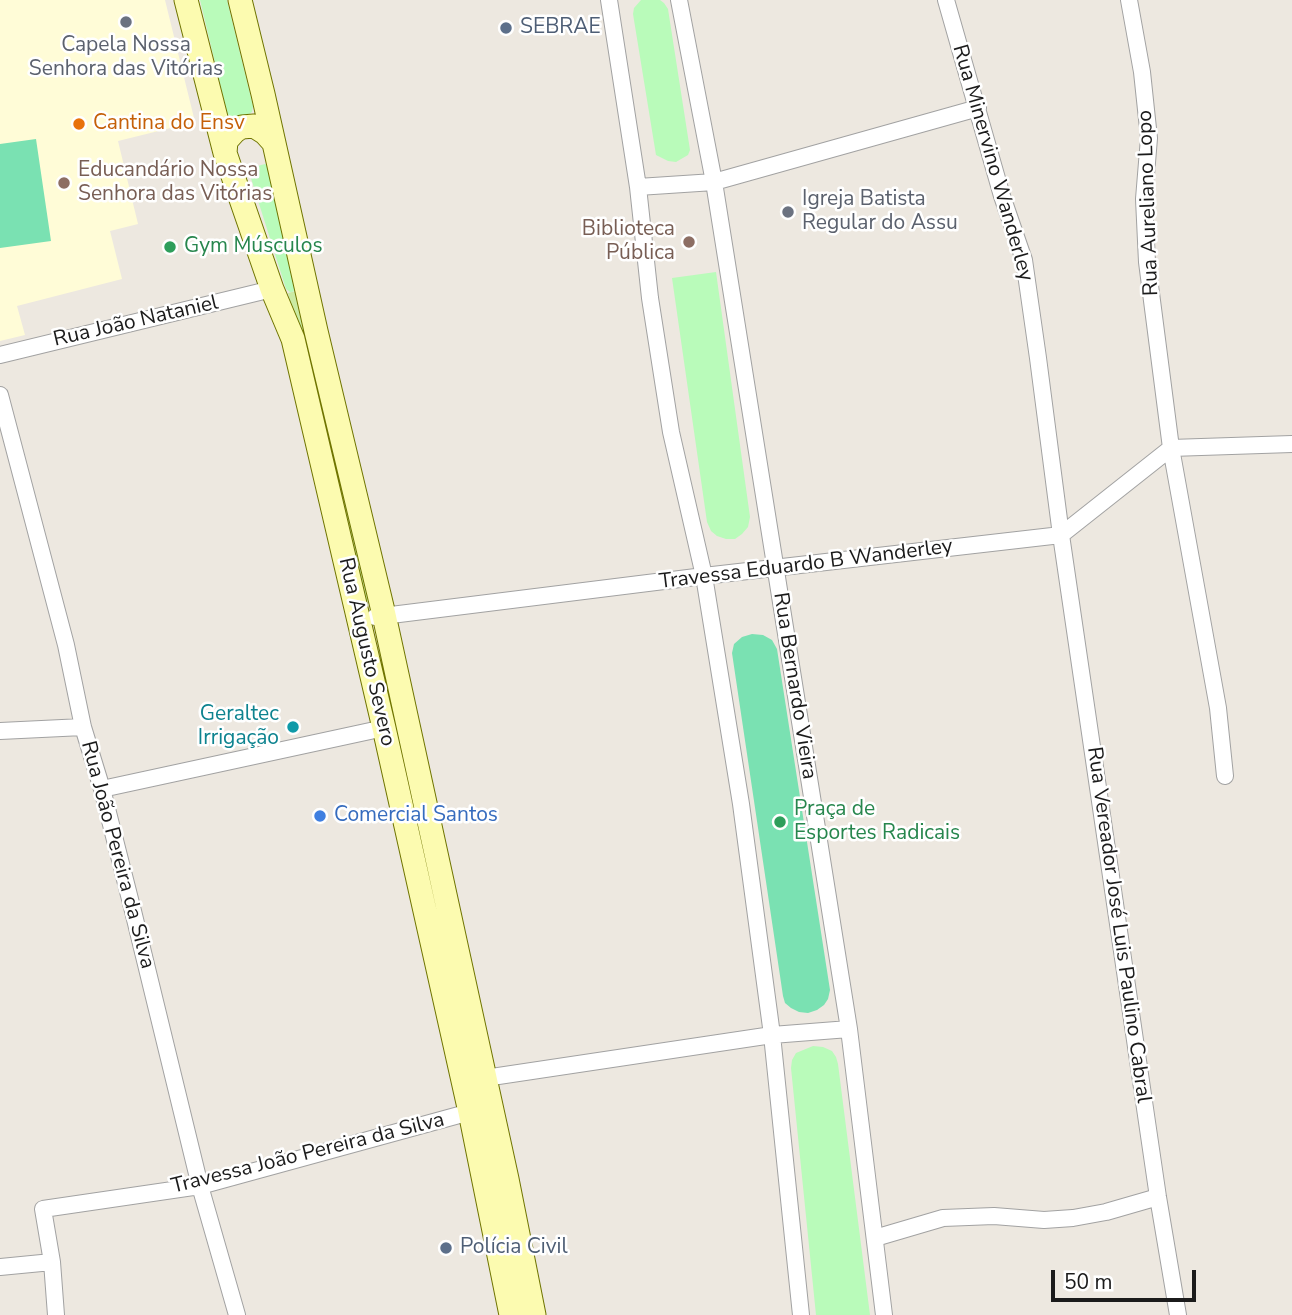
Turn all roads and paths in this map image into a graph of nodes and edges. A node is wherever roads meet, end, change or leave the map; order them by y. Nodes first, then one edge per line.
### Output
1 (186, 0) edge
2 (240, 0) edge
3 (609, 0) edge
4 (679, 0) edge
5 (946, 0) edge
6 (1129, 0) edge
7 (266, 107) junction
8 (978, 108) junction
9 (216, 121) junction
10 (274, 143) junction
11 (225, 153) junction
12 (714, 182) junction
13 (638, 187) junction
14 (272, 289) junction
15 (0, 355) edge
16 (0, 395) edge
17 (1292, 444) edge
18 (1171, 448) junction
19 (1060, 536) junction
20 (775, 568) junction
21 (704, 576) junction
22 (384, 615) junction
23 (359, 619) junction
24 (83, 727) junction
25 (384, 728) junction
26 (0, 731) edge
27 (1225, 776) dead end
28 (102, 789) junction
29 (849, 1030) junction
30 (772, 1035) junction
31 (485, 1078) junction
32 (470, 1112) junction
33 (507, 1179) junction
34 (485, 1184) junction
35 (200, 1186) junction
36 (1158, 1197) junction
37 (875, 1238) junction
38 (52, 1262) junction
39 (0, 1267) edge
40 (56, 1315) edge
41 (237, 1315) edge
42 (510, 1315) edge
43 (534, 1315) edge
44 (801, 1315) edge
45 (884, 1315) edge
46 (1178, 1315) edge

1 - 9 main road, Rua Augusto Severo
2 - 7 main road, Rua Augusto Severo
3 - 13 street
4 - 12 street, Rua Bernardo Vieira
5 - 8 street, Rua Minervino Wanderley
6 - 18 street, Rua Aureliano Lopo
7 - 9 main road
7 - 10 main road, Rua Augusto Severo
8 - 12 street
8 - 19 street, Rua Minervino Wanderley
9 - 11 main road, Rua Augusto Severo
10 - 11 main road
10 - 22 main road, Rua Augusto Severo
11 - 14 main road, Rua Augusto Severo
12 - 13 street
12 - 20 street, Rua Bernardo Vieira
13 - 21 street
14 - 15 street, Rua João Nataniel
14 - 23 main road, Rua Augusto Severo
16 - 24 street, Rua João Pereira da Silva
17 - 18 street
18 - 19 street
18 - 27 street
19 - 20 street, Travessa Eduardo B Wanderley
19 - 36 street, Rua Vereador José Luis Paulino Cabral
20 - 21 street, Travessa Eduardo B Wanderley
20 - 29 street, Rua Bernardo Vieira
21 - 22 street, Travessa Eduardo B Wanderley
21 - 30 street
22 - 23 street, Travessa Eduardo B Wanderley
22 - 31 main road, Rua Augusto Severo
23 - 25 main road, Rua Augusto Severo
24 - 26 street
24 - 28 street, Rua João Pereira da Silva
25 - 28 street
25 - 32 main road, Rua Augusto Severo
28 - 35 street, Rua João Pereira da Silva
29 - 30 street
29 - 37 street, Rua Bernardo Vieira
30 - 31 street
30 - 44 street
31 - 33 main road, Rua Augusto Severo
32 - 34 main road, Rua Augusto Severo
32 - 35 street, Travessa João Pereira da Silva
33 - 34 main road
33 - 43 main road, Rua Augusto Severo
34 - 42 main road, Rua Augusto Severo
35 - 38 street, Travessa João Pereira da Silva
35 - 41 street, Rua João Pereira da Silva
36 - 37 street
36 - 46 street, Rua Vereador José Luis Paulino Cabral
37 - 45 street, Rua Bernardo Vieira
38 - 39 street
38 - 40 street, Travessa João Pereira da Silva

